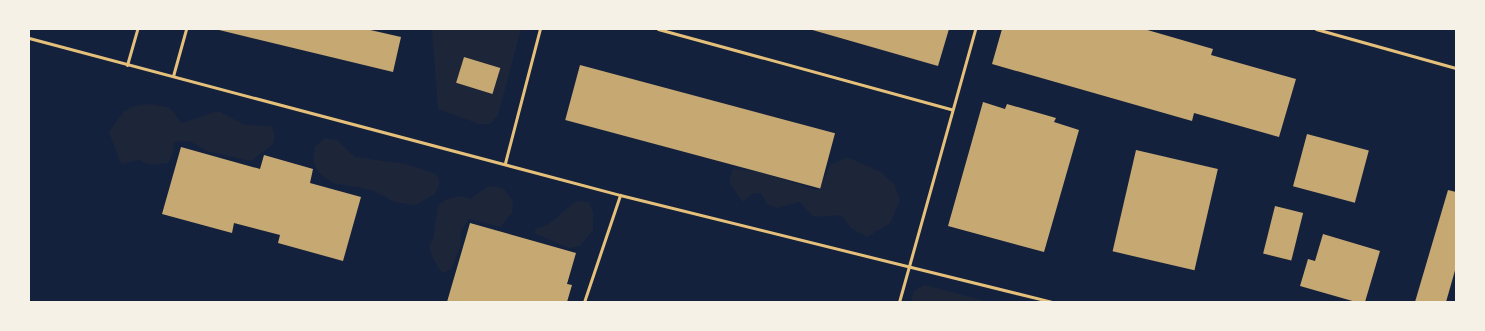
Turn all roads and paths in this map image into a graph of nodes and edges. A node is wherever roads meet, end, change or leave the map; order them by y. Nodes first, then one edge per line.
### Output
1 (137, 29) edge
2 (186, 29) edge
3 (540, 29) edge
4 (658, 29) edge
5 (974, 29) edge
6 (1316, 29) edge
7 (29, 38) edge
8 (127, 65) junction
9 (1456, 68) edge
10 (173, 76) junction
11 (951, 109) junction
12 (505, 163) junction
13 (620, 195) junction
14 (910, 265) junction
15 (584, 302) edge
16 (899, 302) edge
17 (1051, 302) edge

1 - 8 lane
2 - 10 lane
3 - 12 lane
4 - 11 lane
5 - 11 lane
6 - 9 lane
7 - 8 lane
8 - 10 lane
10 - 12 lane
11 - 14 lane
12 - 13 lane
13 - 14 lane
13 - 15 lane
14 - 16 lane
14 - 17 lane

